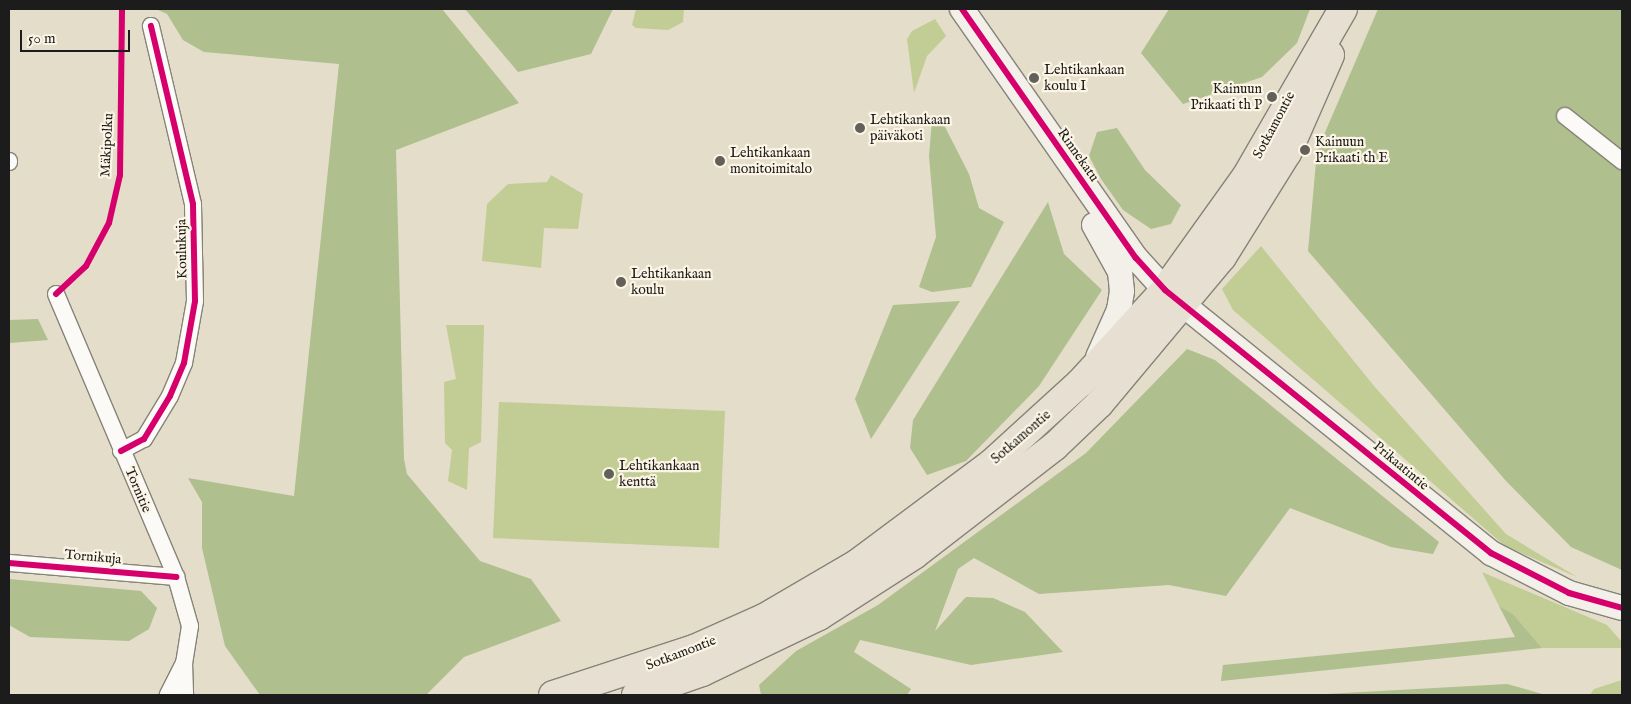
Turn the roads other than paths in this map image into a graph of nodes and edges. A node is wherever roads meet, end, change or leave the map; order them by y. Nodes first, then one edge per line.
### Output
1 (962, 9) edge
2 (1343, 9) edge
3 (152, 26) dead end
4 (1565, 116) dead end
5 (1622, 161) edge
6 (1083, 185) junction
7 (56, 294) dead end
8 (1175, 298) junction
9 (1089, 375) junction
10 (121, 450) junction
11 (9, 563) edge
12 (176, 577) junction
13 (1622, 608) edge
14 (184, 663) junction
15 (168, 695) edge
16 (185, 695) edge
17 (553, 695) edge
18 (636, 695) edge

1 - 6 street, Rinnekatu
2 - 8 highway, Sotkamontie
3 - 10 street, Koulukuja
4 - 5 street
6 - 8 street, Rinnekatu
6 - 9 street
7 - 10 street, Tornitie
8 - 9 highway, Sotkamontie
8 - 13 street, Prikaatintie
8 - 18 highway, Sotkamontie
9 - 17 highway, Sotkamontie
10 - 12 street, Tornitie
11 - 12 street, Tornikuja
12 - 14 street, Tornitie
14 - 15 street, Tornitie
14 - 16 street, Tornitie

